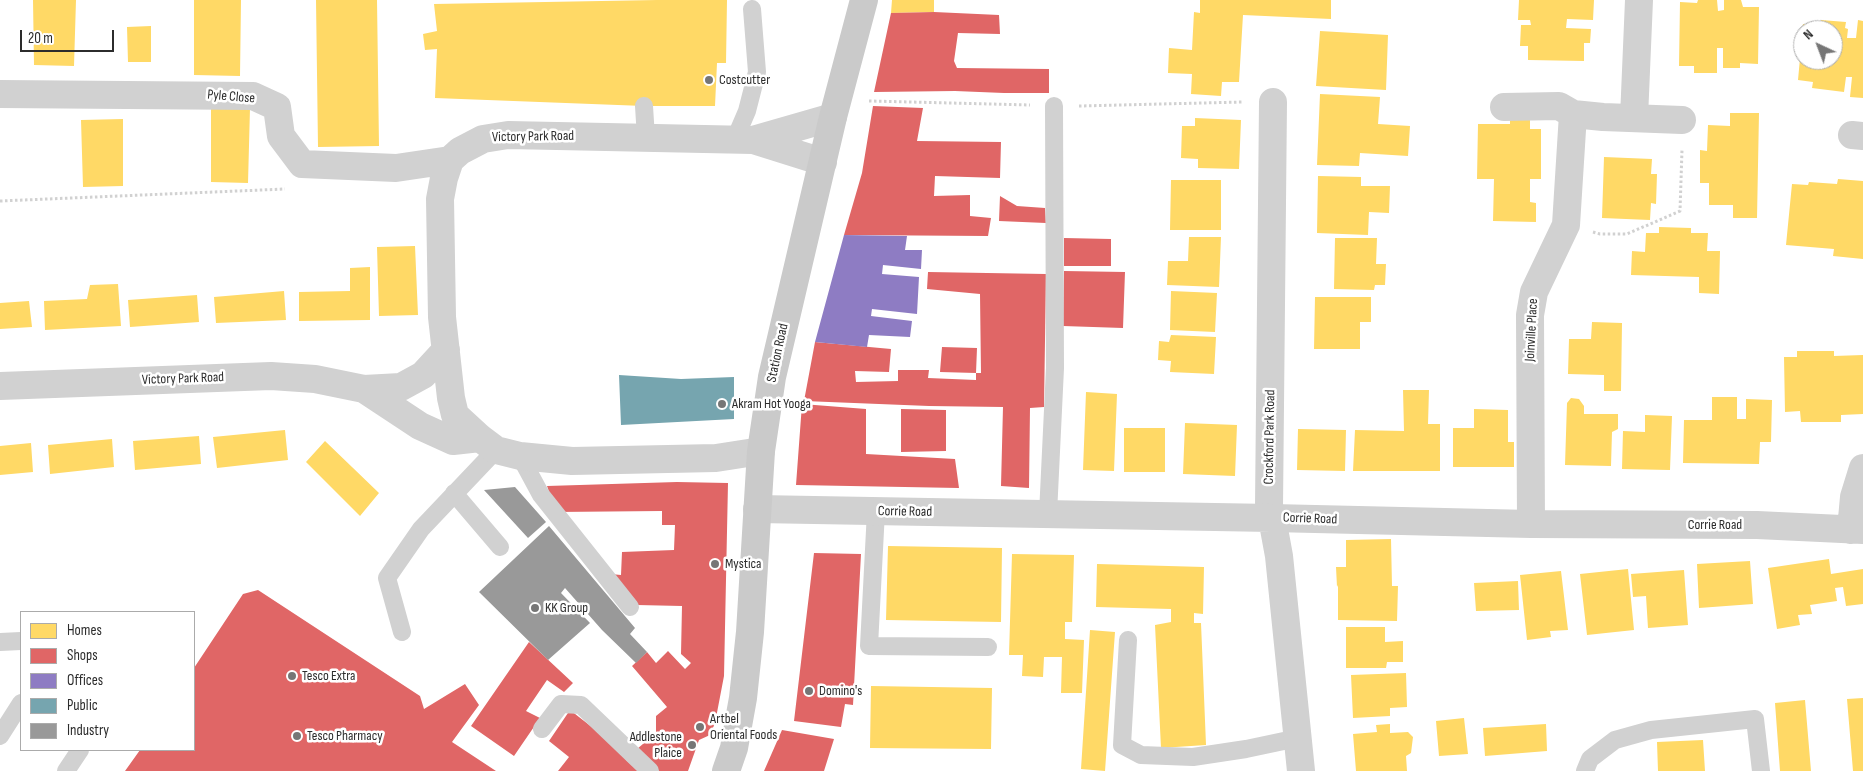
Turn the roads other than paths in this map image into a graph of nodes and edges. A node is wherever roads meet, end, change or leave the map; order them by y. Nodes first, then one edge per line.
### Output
1 (864, 0) edge
2 (1639, 0) edge
3 (752, 9) dead end
4 (0, 94) edge
5 (1273, 102) dead end
6 (644, 106) dead end
7 (1054, 106) dead end
8 (1504, 107) dead end
9 (1573, 114) junction
10 (833, 117) junction
11 (1634, 118) junction
12 (1682, 120) road end
13 (646, 138) junction
14 (744, 140) junction
15 (450, 160) junction
16 (823, 162) junction
17 (446, 350) junction
18 (0, 386) edge
19 (364, 389) junction
20 (499, 448) junction
21 (761, 451) junction
22 (1863, 468) edge
23 (454, 493) junction
24 (757, 509) junction
25 (876, 511) junction
26 (1048, 514) junction
27 (1272, 518) junction
28 (1531, 524) junction
29 (1857, 530) edge
30 (500, 546) dead end
31 (630, 607) dead end
32 (402, 632) dead end
33 (1128, 640) dead end
34 (20, 641) edge
35 (0, 642) edge
36 (988, 646) dead end
37 (20, 705) edge
38 (542, 729) dead end
39 (0, 736) edge
40 (1298, 738) junction
41 (79, 751) edge
42 (66, 771) edge
43 (650, 771) edge
44 (726, 771) edge
45 (1301, 771) edge
46 (1585, 771) edge
47 (1761, 771) edge

1 - 10 main road, Station Road
2 - 11 street
3 - 14 lane
4 - 15 street, Pyle Close
5 - 27 street, Crockford Park Road
6 - 13 lane
7 - 26 lane
8 - 9 street
9 - 11 street
9 - 28 street, Joinville Place
10 - 14 street, Victory Park Road
10 - 16 main road, Station Road
11 - 12 street
13 - 14 street, Victory Park Road
13 - 15 street, Victory Park Road
14 - 16 street, Victory Park Road
15 - 17 street
16 - 21 main road, Station Road
17 - 19 street, Victory Park Road
17 - 20 street
18 - 19 street, Victory Park Road
19 - 20 street, Victory Park Road
20 - 21 street, Victory Park Road
20 - 23 lane
20 - 31 lane
21 - 24 main road, Station Road
22 - 29 street
23 - 30 lane
23 - 32 lane
24 - 25 street, Corrie Road
24 - 44 main road, Station Road
25 - 26 street, Corrie Road
25 - 36 lane
26 - 27 street, Corrie Road
27 - 28 street, Corrie Road
27 - 40 street, Crockford Park Road
28 - 29 street, Corrie Road
33 - 40 lane
34 - 35 lane
37 - 39 lane
38 - 43 lane
40 - 45 street, Crockford Park Road
41 - 42 lane
46 - 47 lane

